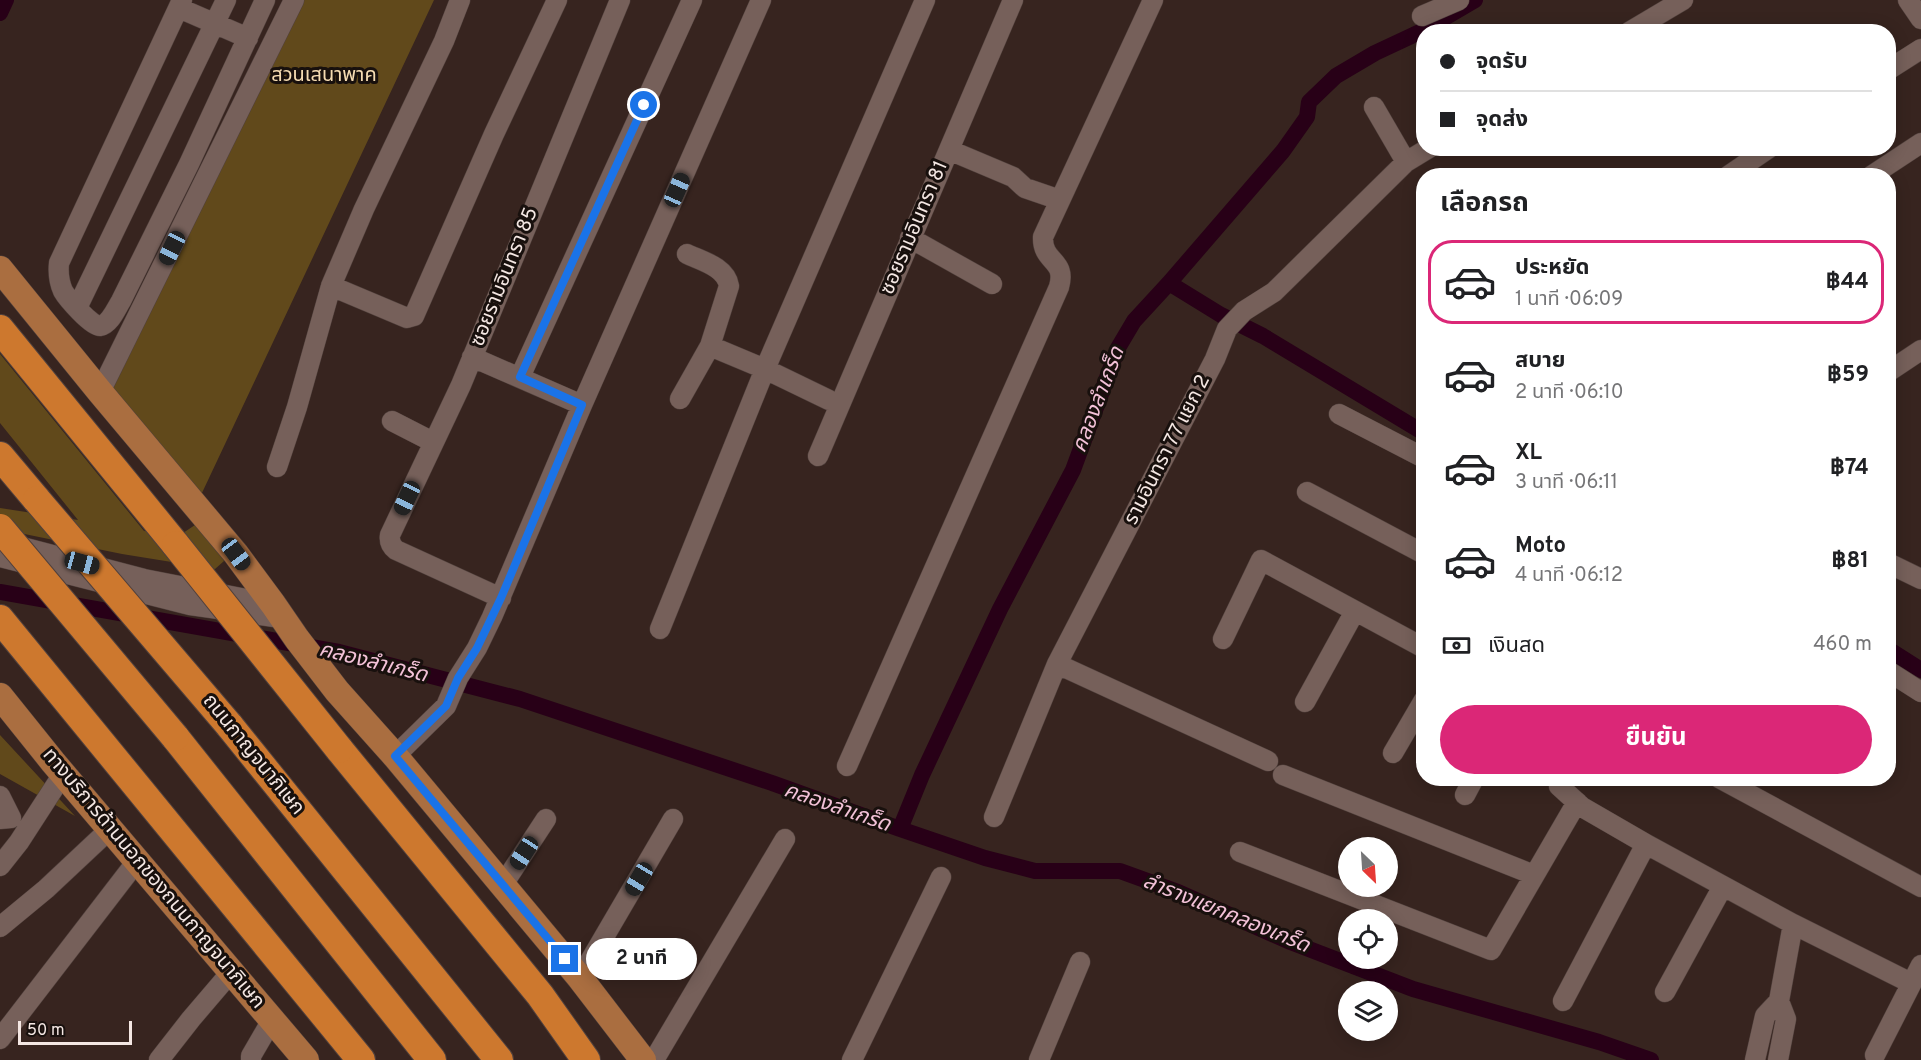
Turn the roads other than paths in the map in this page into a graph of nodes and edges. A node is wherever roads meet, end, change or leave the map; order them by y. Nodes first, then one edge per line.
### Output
1 (226, 0) edge
2 (265, 0) edge
3 (294, 0) edge
4 (460, 0) edge
5 (557, 0) edge
6 (620, 0) edge
7 (692, 0) edge
8 (761, 0) edge
9 (925, 0) edge
10 (1013, 0) edge
11 (1153, 0) edge
12 (1459, 0) edge
13 (1683, 0) edge
14 (1908, 0) edge
15 (180, 4) edge
16 (1422, 16) dead end
17 (1921, 19) edge
18 (215, 24) junction
19 (1642, 24) edge
20 (248, 38) junction
21 (1921, 49) edge
22 (1896, 65) edge
23 (1374, 106) dead end
24 (1921, 143) edge
25 (949, 150) junction
26 (1416, 156) edge
27 (1757, 156) edge
28 (1406, 162) junction
29 (1740, 168) edge
30 (1883, 168) edge
31 (1060, 200) junction
32 (910, 238) junction
33 (687, 254) dead end
34 (0, 269) edge
35 (992, 284) dead end
36 (331, 286) junction
37 (77, 308) junction
38 (0, 328) edge
39 (710, 346) junction
40 (1921, 351) edge
41 (472, 357) junction
42 (1896, 367) edge
43 (765, 369) junction
44 (520, 377) junction
45 (100, 392) junction
46 (680, 399) dead end
47 (829, 400) dead end
48 (582, 405) junction
49 (1340, 414) dead end
50 (392, 421) dead end
51 (433, 442) junction
52 (1416, 454) edge
53 (0, 456) edge
54 (818, 456) dead end
55 (277, 466) dead end
56 (1307, 492) dead end
57 (0, 528) edge
58 (0, 542) edge
59 (1416, 550) edge
60 (0, 557) edge
61 (1896, 566) edge
62 (1919, 575) edge
63 (501, 598) junction
64 (277, 611) junction
65 (1355, 611) junction
66 (0, 619) edge
67 (660, 629) dead end
68 (1223, 639) dead end
69 (1416, 644) edge
70 (1057, 664) junction
71 (1896, 676) edge
72 (1921, 692) edge
73 (0, 696) edge
74 (1305, 702) dead end
75 (1416, 714) edge
76 (1393, 753) dead end
77 (395, 756) junction
78 (1268, 761) dead end
79 (847, 766) dead end
80 (63, 774) junction
81 (1283, 775) dead end
82 (1559, 786) edge
83 (1734, 786) edge
84 (0, 796) edge
85 (1576, 802) junction
86 (994, 817) dead end
87 (5, 818) edge
88 (546, 819) dead end
89 (673, 819) dead end
90 (28, 829) junction
91 (110, 829) junction
92 (785, 839) dead end
93 (1646, 844) junction
94 (1240, 852) dead end
95 (137, 861) junction
96 (0, 866) edge
97 (1534, 875) junction
98 (941, 878) dead end
99 (502, 886) junction
100 (1723, 886) junction
101 (1921, 888) edge
102 (1793, 924) junction
103 (0, 927) edge
104 (1080, 962) dead end
105 (1921, 965) edge
106 (232, 971) junction
107 (580, 978) junction
108 (1911, 983) junction
109 (1665, 992) dead end
110 (1563, 1001) dead end
111 (1783, 1010) junction
112 (272, 1020) junction
113 (0, 1039) edge
114 (1875, 1055) dead end
115 (159, 1060) edge
116 (251, 1060) edge
117 (306, 1060) edge
118 (361, 1060) edge
119 (432, 1060) edge
120 (500, 1060) edge
121 (586, 1060) edge
122 (643, 1060) edge
123 (654, 1060) edge
124 (852, 1060) edge
125 (1039, 1060) edge
126 (1755, 1060) edge
127 (1778, 1060) edge

1 - 18 street
2 - 20 street
3 - 45 street
4 - 36 street
5 - 36 street
6 - 41 street, ซอยรามอินทรา 85
7 - 44 street
8 - 48 street
9 - 43 street
10 - 25 street, ซอยรามอินทรา 81
11 - 31 street
12 - 16 street
13 - 19 street
14 - 17 street
15 - 18 street
15 - 37 street
18 - 20 street
18 - 37 street
20 - 37 street
21 - 22 street
23 - 28 street
24 - 30 street
25 - 31 street
25 - 32 street, ซอยรามอินทรา 81
26 - 28 street, รามอินทรา 77 แยก 2
27 - 29 street
28 - 70 street, รามอินทรา 77 แยก 2
31 - 79 street
32 - 35 street
32 - 54 street, ซอยรามอินทรา 81
33 - 39 street
34 - 45 main road
36 - 55 street
38 - 121 highway, bridge
39 - 43 street
39 - 46 street
40 - 42 street
41 - 44 street
41 - 51 street, ซอยรามอินทรา 85
43 - 47 street
43 - 67 street
44 - 48 street
45 - 64 main road
48 - 63 street
49 - 52 street
50 - 51 street
51 - 63 street, ซอยรามอินทรา 85
53 - 120 highway, ถนนกาญจนาภิเษก, bridge
56 - 59 street
57 - 119 highway, bridge
58 - 64 street
60 - 64 street
61 - 62 street
63 - 77 street
64 - 77 main road
65 - 68 street
65 - 69 street
65 - 74 street
66 - 118 highway
70 - 78 street
70 - 86 street, รามอินทรา 77 แยก 2
71 - 72 street
73 - 80 main road, ทางบริการด้านนอกของถนนกาญจนาภิเษก
75 - 76 street
77 - 99 main road
80 - 90 street
80 - 91 main road, ทางบริการด้านนอกของถนนกาญจนาภิเษก
81 - 97 street
82 - 85 street
83 - 101 street
84 - 87 street
85 - 93 street
85 - 97 street
87 - 90 street
88 - 99 street
89 - 107 street
90 - 96 street
91 - 95 main road, ทางบริการด้านนอกของถนนกาญจนาภิเษก
91 - 103 street
92 - 123 street
93 - 100 street
93 - 110 street
94 - 97 street
95 - 106 main road, ทางบริการด้านนอกของถนนกาญจนาภิเษก
95 - 113 street
98 - 124 street
99 - 107 main road
100 - 102 street
100 - 109 street
102 - 108 street
102 - 111 street
104 - 125 street
105 - 108 street
106 - 112 main road, ทางบริการด้านนอกของถนนกาญจนาภิเษก
106 - 115 street
107 - 122 main road
108 - 114 street
111 - 126 street
111 - 127 street
112 - 116 street
112 - 117 main road, ทางบริการด้านนอกของถนนกาญจนาภิเษก

